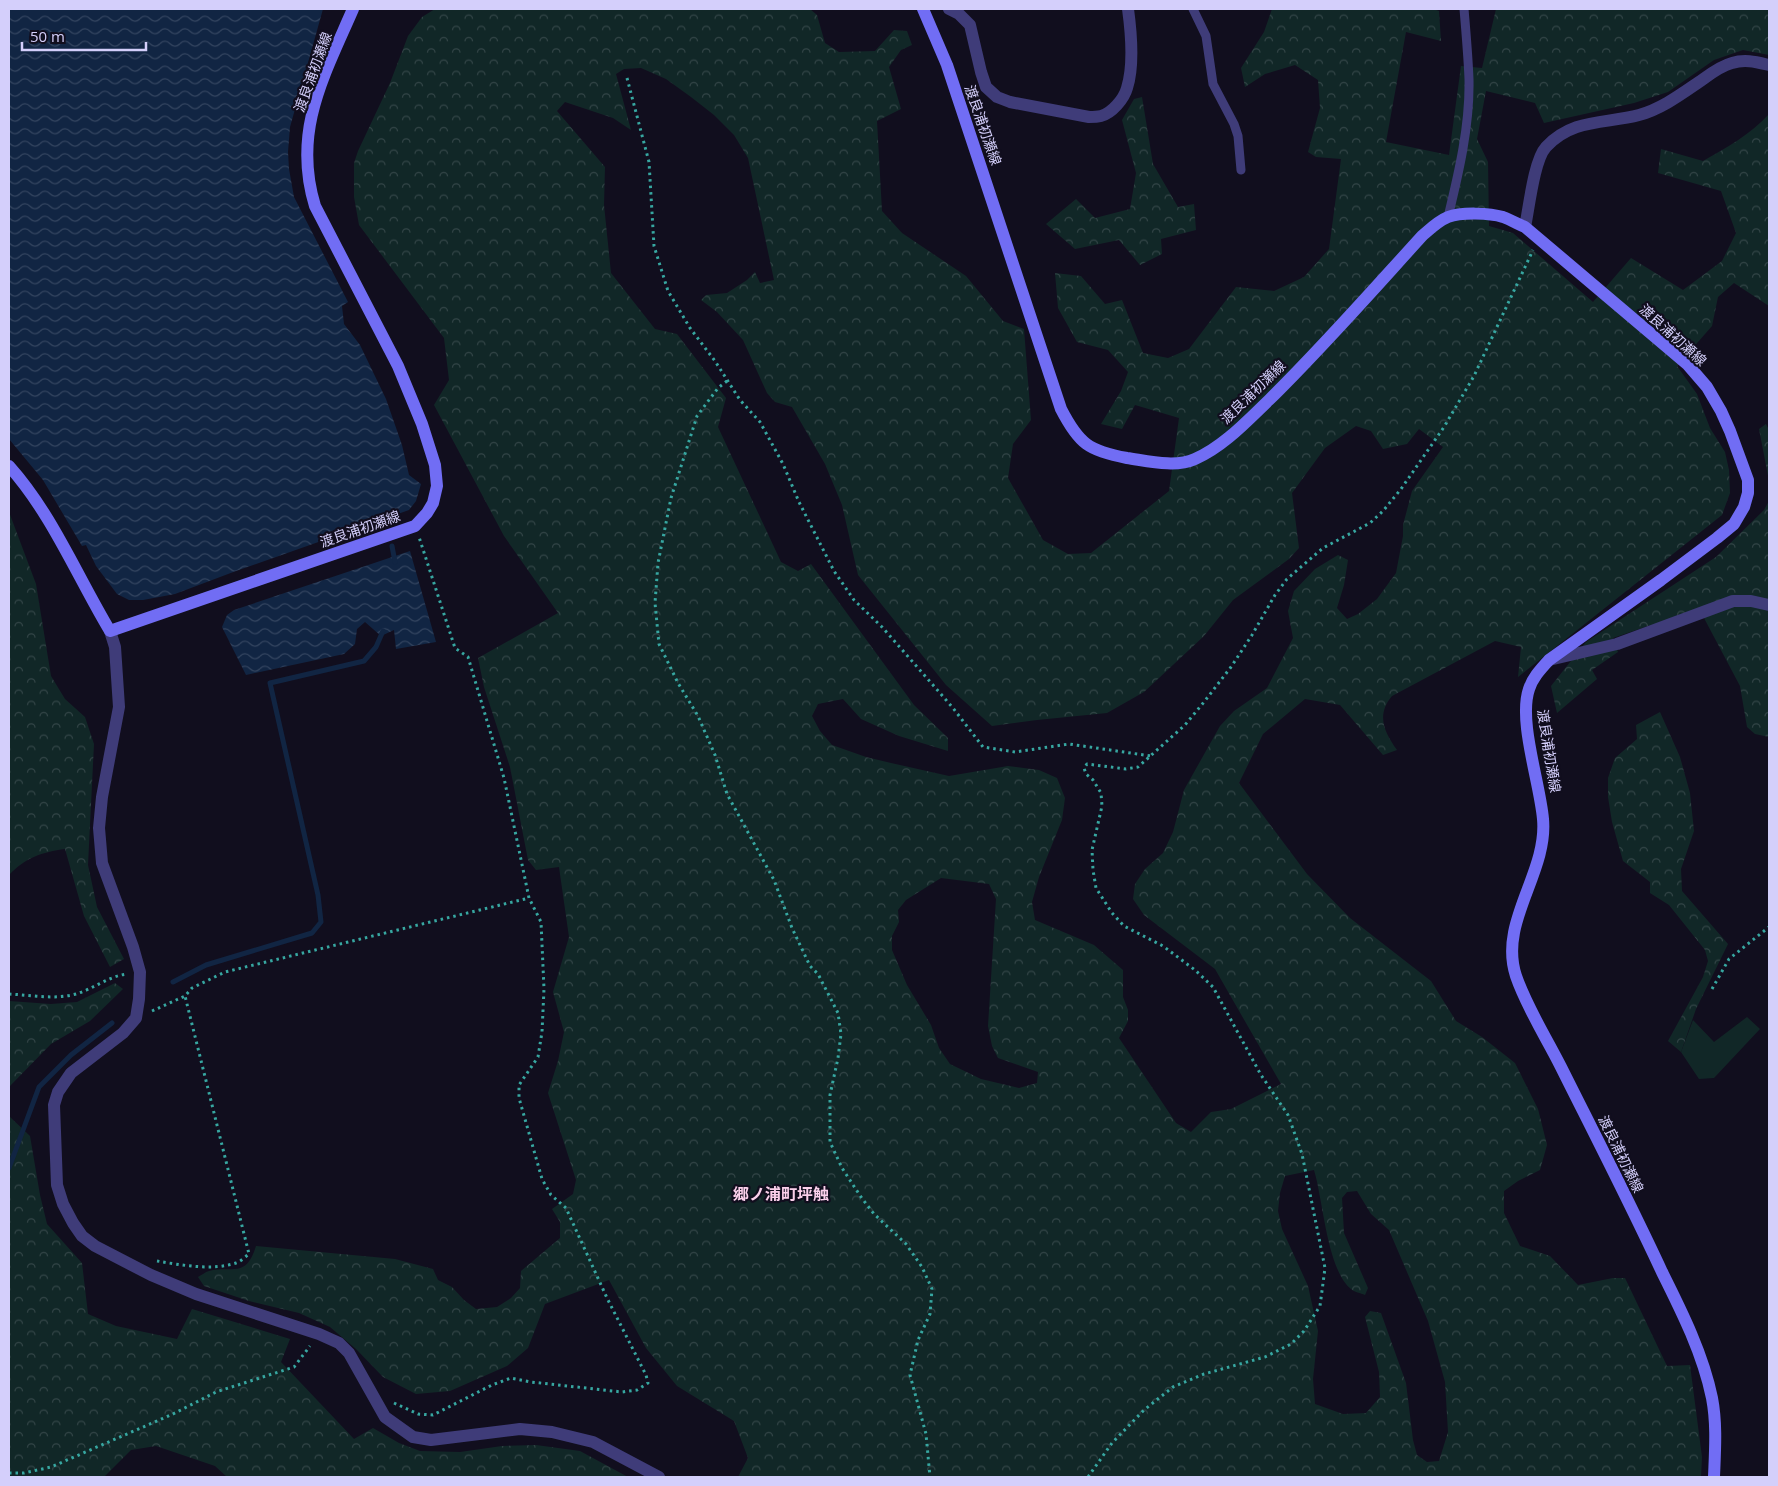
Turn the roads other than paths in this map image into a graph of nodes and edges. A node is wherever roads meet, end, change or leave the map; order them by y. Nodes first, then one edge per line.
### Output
1 (353, 9) edge
2 (926, 9) edge
3 (949, 9) edge
4 (1128, 9) edge
5 (1194, 9) edge
6 (1464, 9) edge
7 (1769, 66) edge
8 (1241, 170) dead end
9 (1448, 217) junction
10 (1525, 228) junction
11 (9, 466) edge
12 (1769, 605) edge
13 (110, 631) junction
14 (1549, 660) junction
15 (659, 1477) edge
16 (1714, 1477) edge

1 - 13 main road, 渡良浦初瀬線
2 - 9 main road, 渡良浦初瀬線
3 - 4 street
5 - 8 lane
6 - 9 lane
7 - 10 street
9 - 10 main road, 渡良浦初瀬線
10 - 14 main road, 渡良浦初瀬線
11 - 13 main road
12 - 14 street
13 - 15 street
14 - 16 main road, 渡良浦初瀬線

